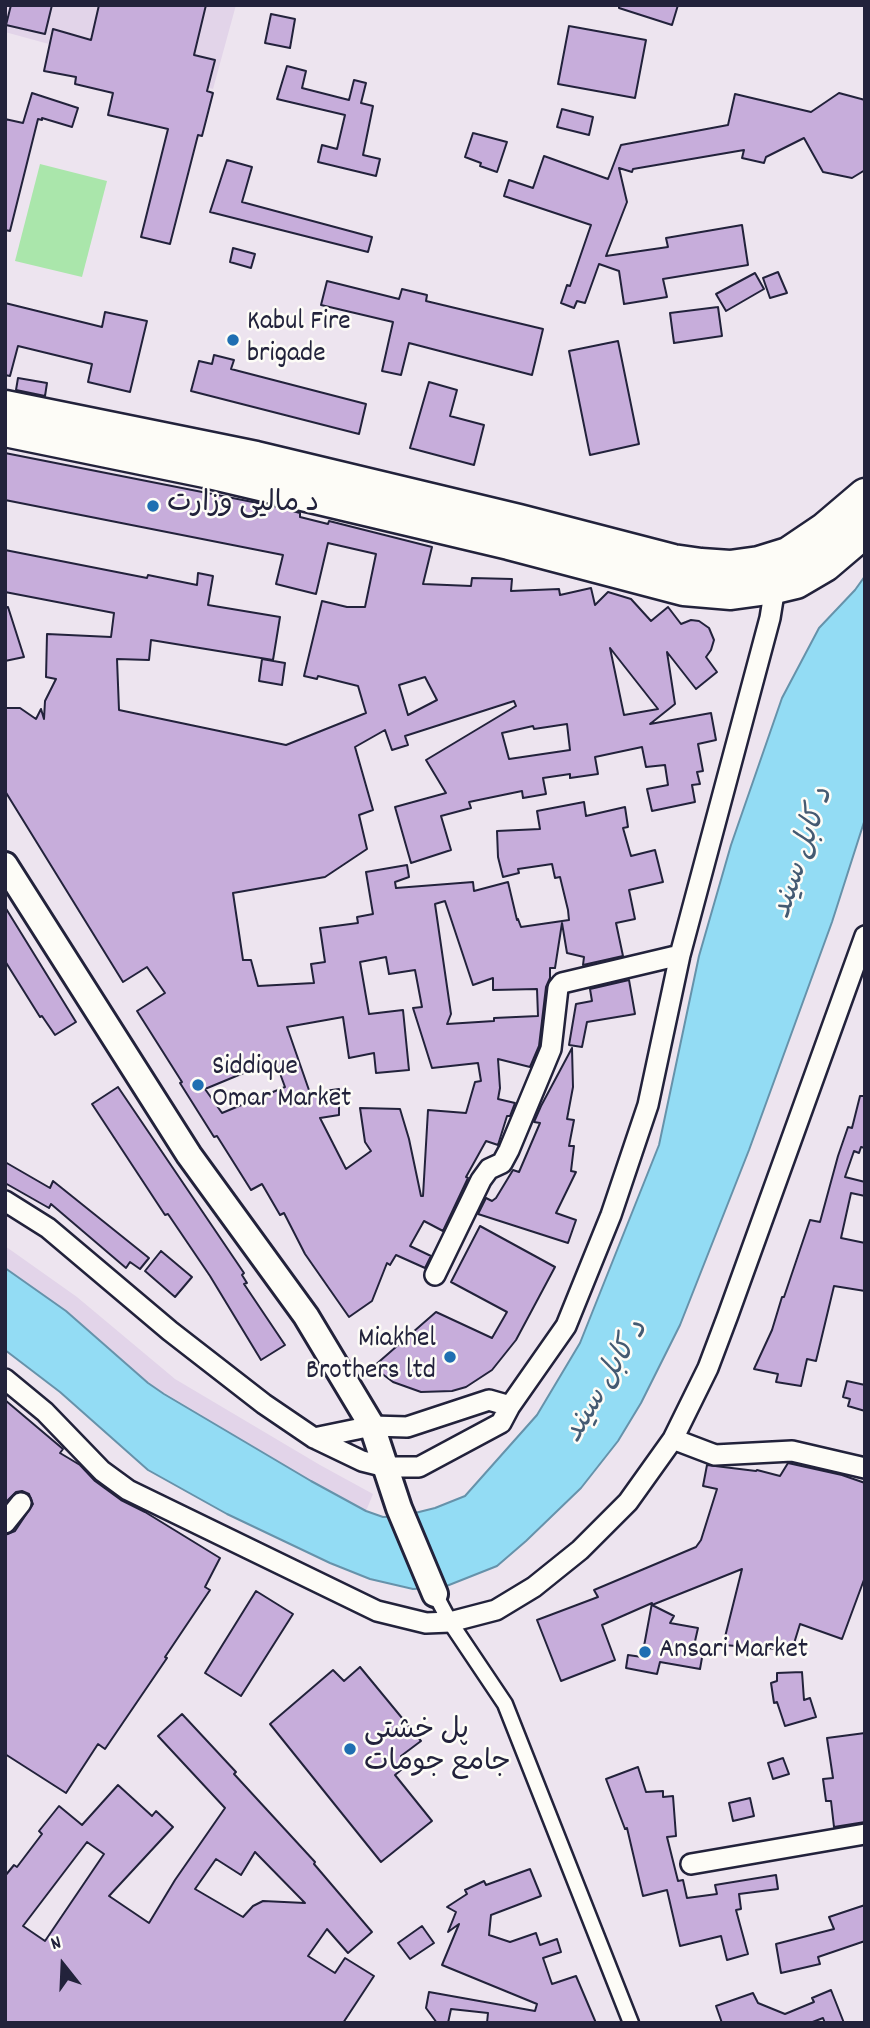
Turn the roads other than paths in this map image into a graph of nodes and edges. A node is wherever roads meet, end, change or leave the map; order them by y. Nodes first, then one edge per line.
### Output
1 (5, 407) edge
2 (5, 430) edge
3 (865, 495) edge
4 (865, 530) edge
5 (775, 587) junction
6 (5, 865) edge
7 (865, 936) edge
8 (680, 955) junction
9 (5, 1201) edge
10 (435, 1275) dead end
11 (5, 1380) edge
12 (510, 1406) junction
13 (372, 1426) junction
14 (314, 1438) junction
15 (673, 1439) junction
16 (386, 1467) junction
17 (865, 1468) edge
18 (21, 1503) dead end
19 (5, 1523) edge
20 (435, 1594) joint
21 (450, 1622) junction
22 (865, 1834) edge
23 (691, 1864) dead end
24 (631, 2023) edge

1 - 3 highway
2 - 5 highway
4 - 5 highway
5 - 8 street
6 - 13 street
7 - 15 street
8 - 10 street
8 - 12 street
9 - 14 street
11 - 21 street
12 - 13 street
12 - 16 street
13 - 14 street
13 - 16 street
14 - 16 street
15 - 17 street
15 - 21 street
16 - 20 street
18 - 19 street
20 - 21 street
21 - 24 street
22 - 23 street

